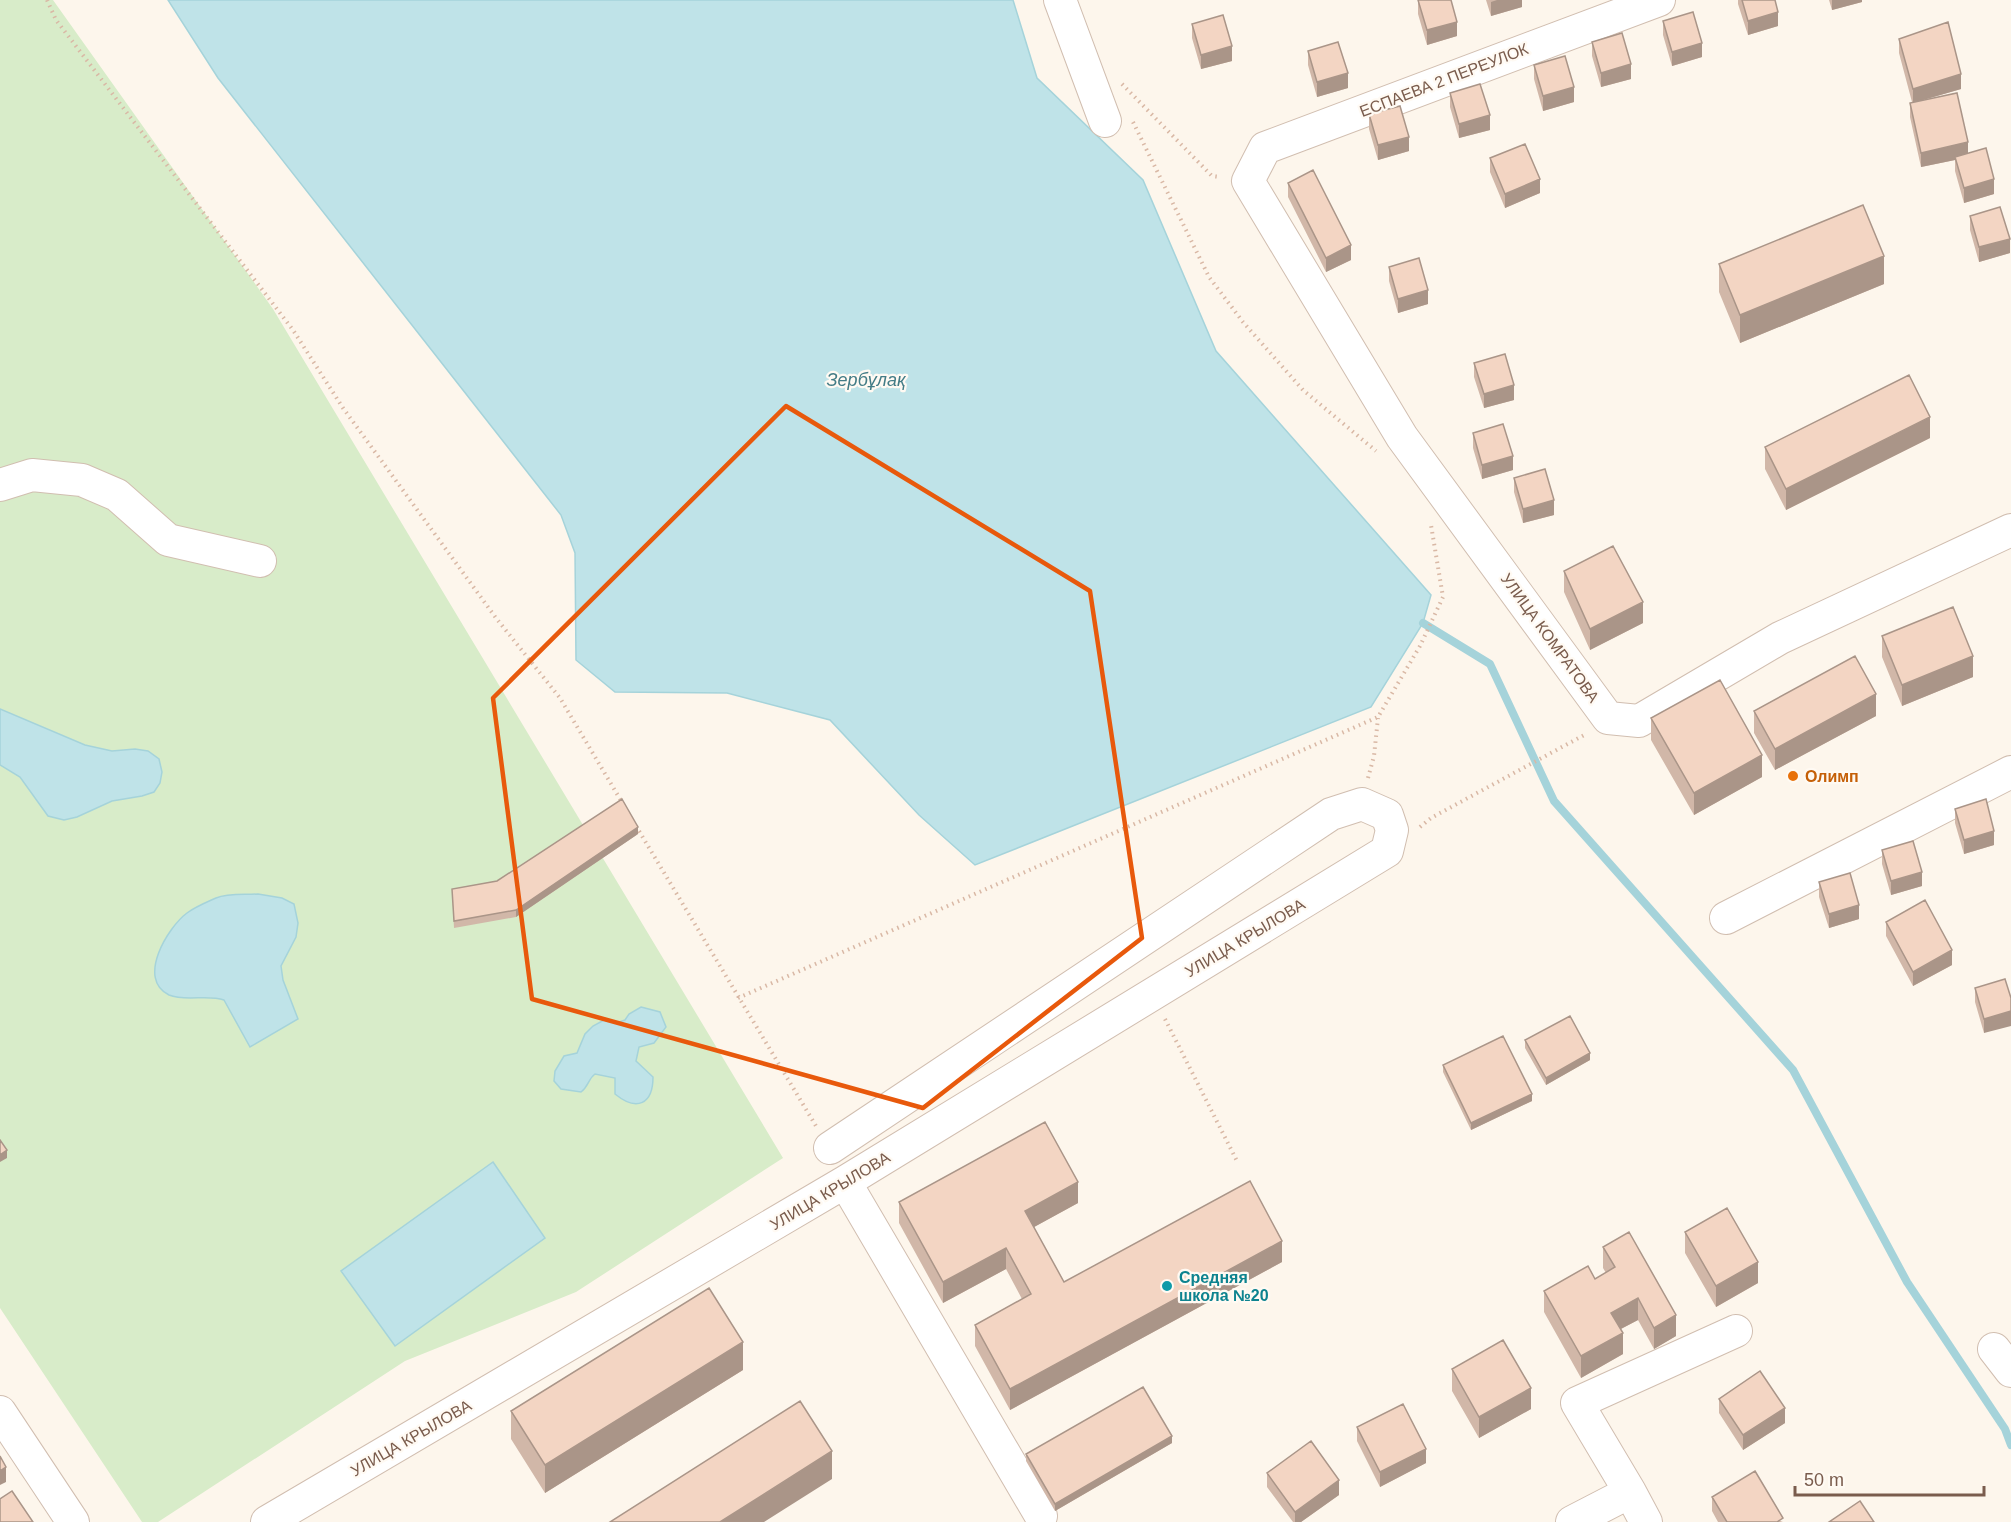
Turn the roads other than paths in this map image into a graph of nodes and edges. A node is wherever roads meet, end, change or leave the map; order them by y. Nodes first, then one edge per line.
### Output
1 (1060, 0) edge
2 (1659, 0) edge
3 (1118, 119) road end
4 (1248, 181) joint
5 (0, 485) edge
6 (2011, 530) edge
7 (260, 561) dead end
8 (2011, 772) edge
9 (1726, 918) dead end
10 (830, 1148) road end
11 (845, 1182) junction
12 (1736, 1331) dead end
13 (0, 1412) edge
14 (1630, 1492) junction
15 (1041, 1516) dead end
16 (73, 1522) edge
17 (267, 1522) edge
18 (1572, 1522) edge
19 (1646, 1522) edge

1 - 3 street
2 - 4 street, ЕСПАЕВА 2 ПЕРЕУЛОК
4 - 6 street, УЛИЦА КОМРАТОВА
5 - 7 street
8 - 9 street
10 - 11 street, УЛИЦА КРЫЛОВА
11 - 15 street
11 - 17 street, УЛИЦА КРЫЛОВА
12 - 14 street
13 - 16 street
14 - 18 street
14 - 19 street

